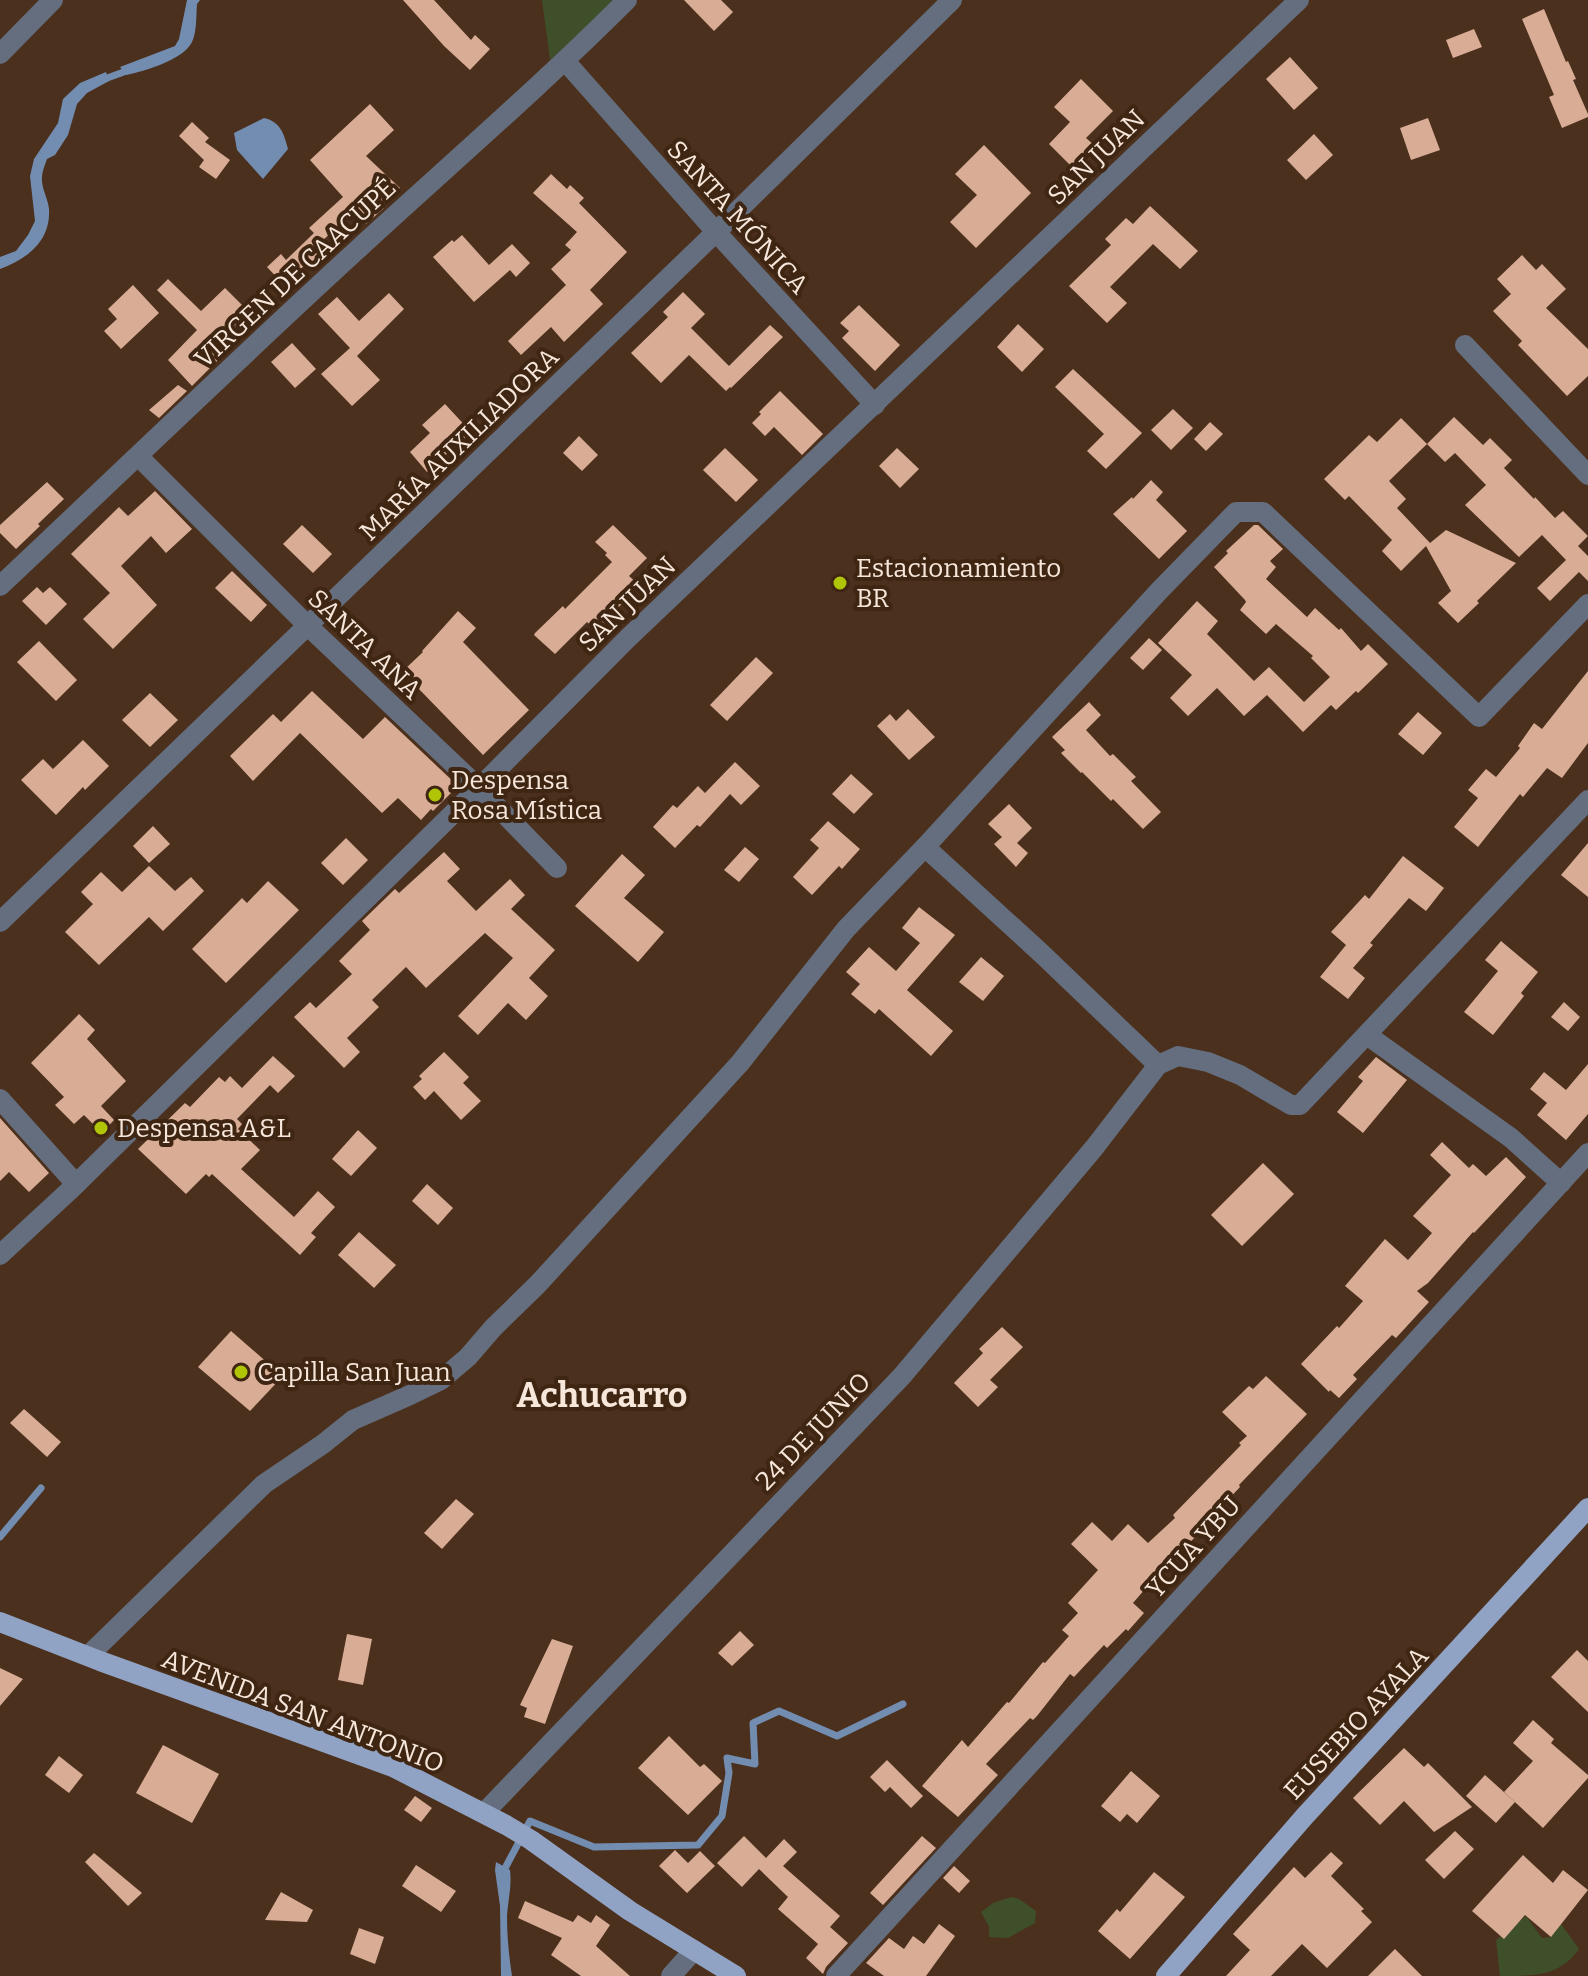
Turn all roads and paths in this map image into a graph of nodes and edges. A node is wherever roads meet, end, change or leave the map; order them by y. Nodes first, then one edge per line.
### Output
1 (53, 0) edge
2 (627, 0) edge
3 (952, 0) edge
4 (1299, 0) edge
5 (0, 54) edge
6 (566, 62) junction
7 (716, 232) junction
8 (1465, 345) dead end
9 (875, 405) junction
10 (138, 456) junction
11 (1588, 475) edge
12 (0, 586) edge
13 (1588, 604) edge
14 (308, 626) junction
15 (479, 788) junction
16 (1588, 800) edge
17 (925, 847) junction
18 (557, 868) dead end
19 (0, 922) edge
20 (1367, 1035) junction
21 (1158, 1065) junction
22 (0, 1099) edge
23 (1588, 1153) edge
24 (1561, 1183) junction
25 (76, 1184) junction
26 (0, 1255) edge
27 (1588, 1508) edge
28 (0, 1622) edge
29 (89, 1655) junction
30 (484, 1813) junction
31 (694, 1950) junction
32 (671, 1976) edge
33 (736, 1976) edge
34 (836, 1976) edge
35 (1166, 1976) edge

1 - 5 street
2 - 6 street, VIRGEN DE CAACUPÉ
3 - 7 street, MARÍA AUXILIADORA
4 - 9 street, SAN JUAN
6 - 7 street, SANTA MÓNICA
6 - 10 street, VIRGEN DE CAACUPÉ
7 - 9 street, SANTA MÓNICA
7 - 14 street, MARÍA AUXILIADORA
8 - 11 street
9 - 15 street, SAN JUAN
10 - 12 street, VIRGEN DE CAACUPÉ
10 - 14 street, SANTA ANA
13 - 17 street
14 - 15 street, SANTA ANA
14 - 19 street, MARÍA AUXILIADORA
15 - 18 street, SANTA ANA
15 - 25 street, SAN JUAN
16 - 20 street
17 - 21 street
17 - 29 street
20 - 21 street
20 - 24 street
21 - 30 street, 24 DE JUNIO
22 - 25 street
23 - 24 street, YCUA YBU
24 - 34 street, YCUA YBU
25 - 26 street, SAN JUAN
27 - 35 main road, EUSEBIO AYALA
28 - 29 main road, AVENIDA SAN ANTONIO
29 - 30 main road, AVENIDA SAN ANTONIO
30 - 31 main road, AVENIDA SAN ANTONIO
31 - 32 street
31 - 33 main road, AVENIDA SAN ANTONIO

